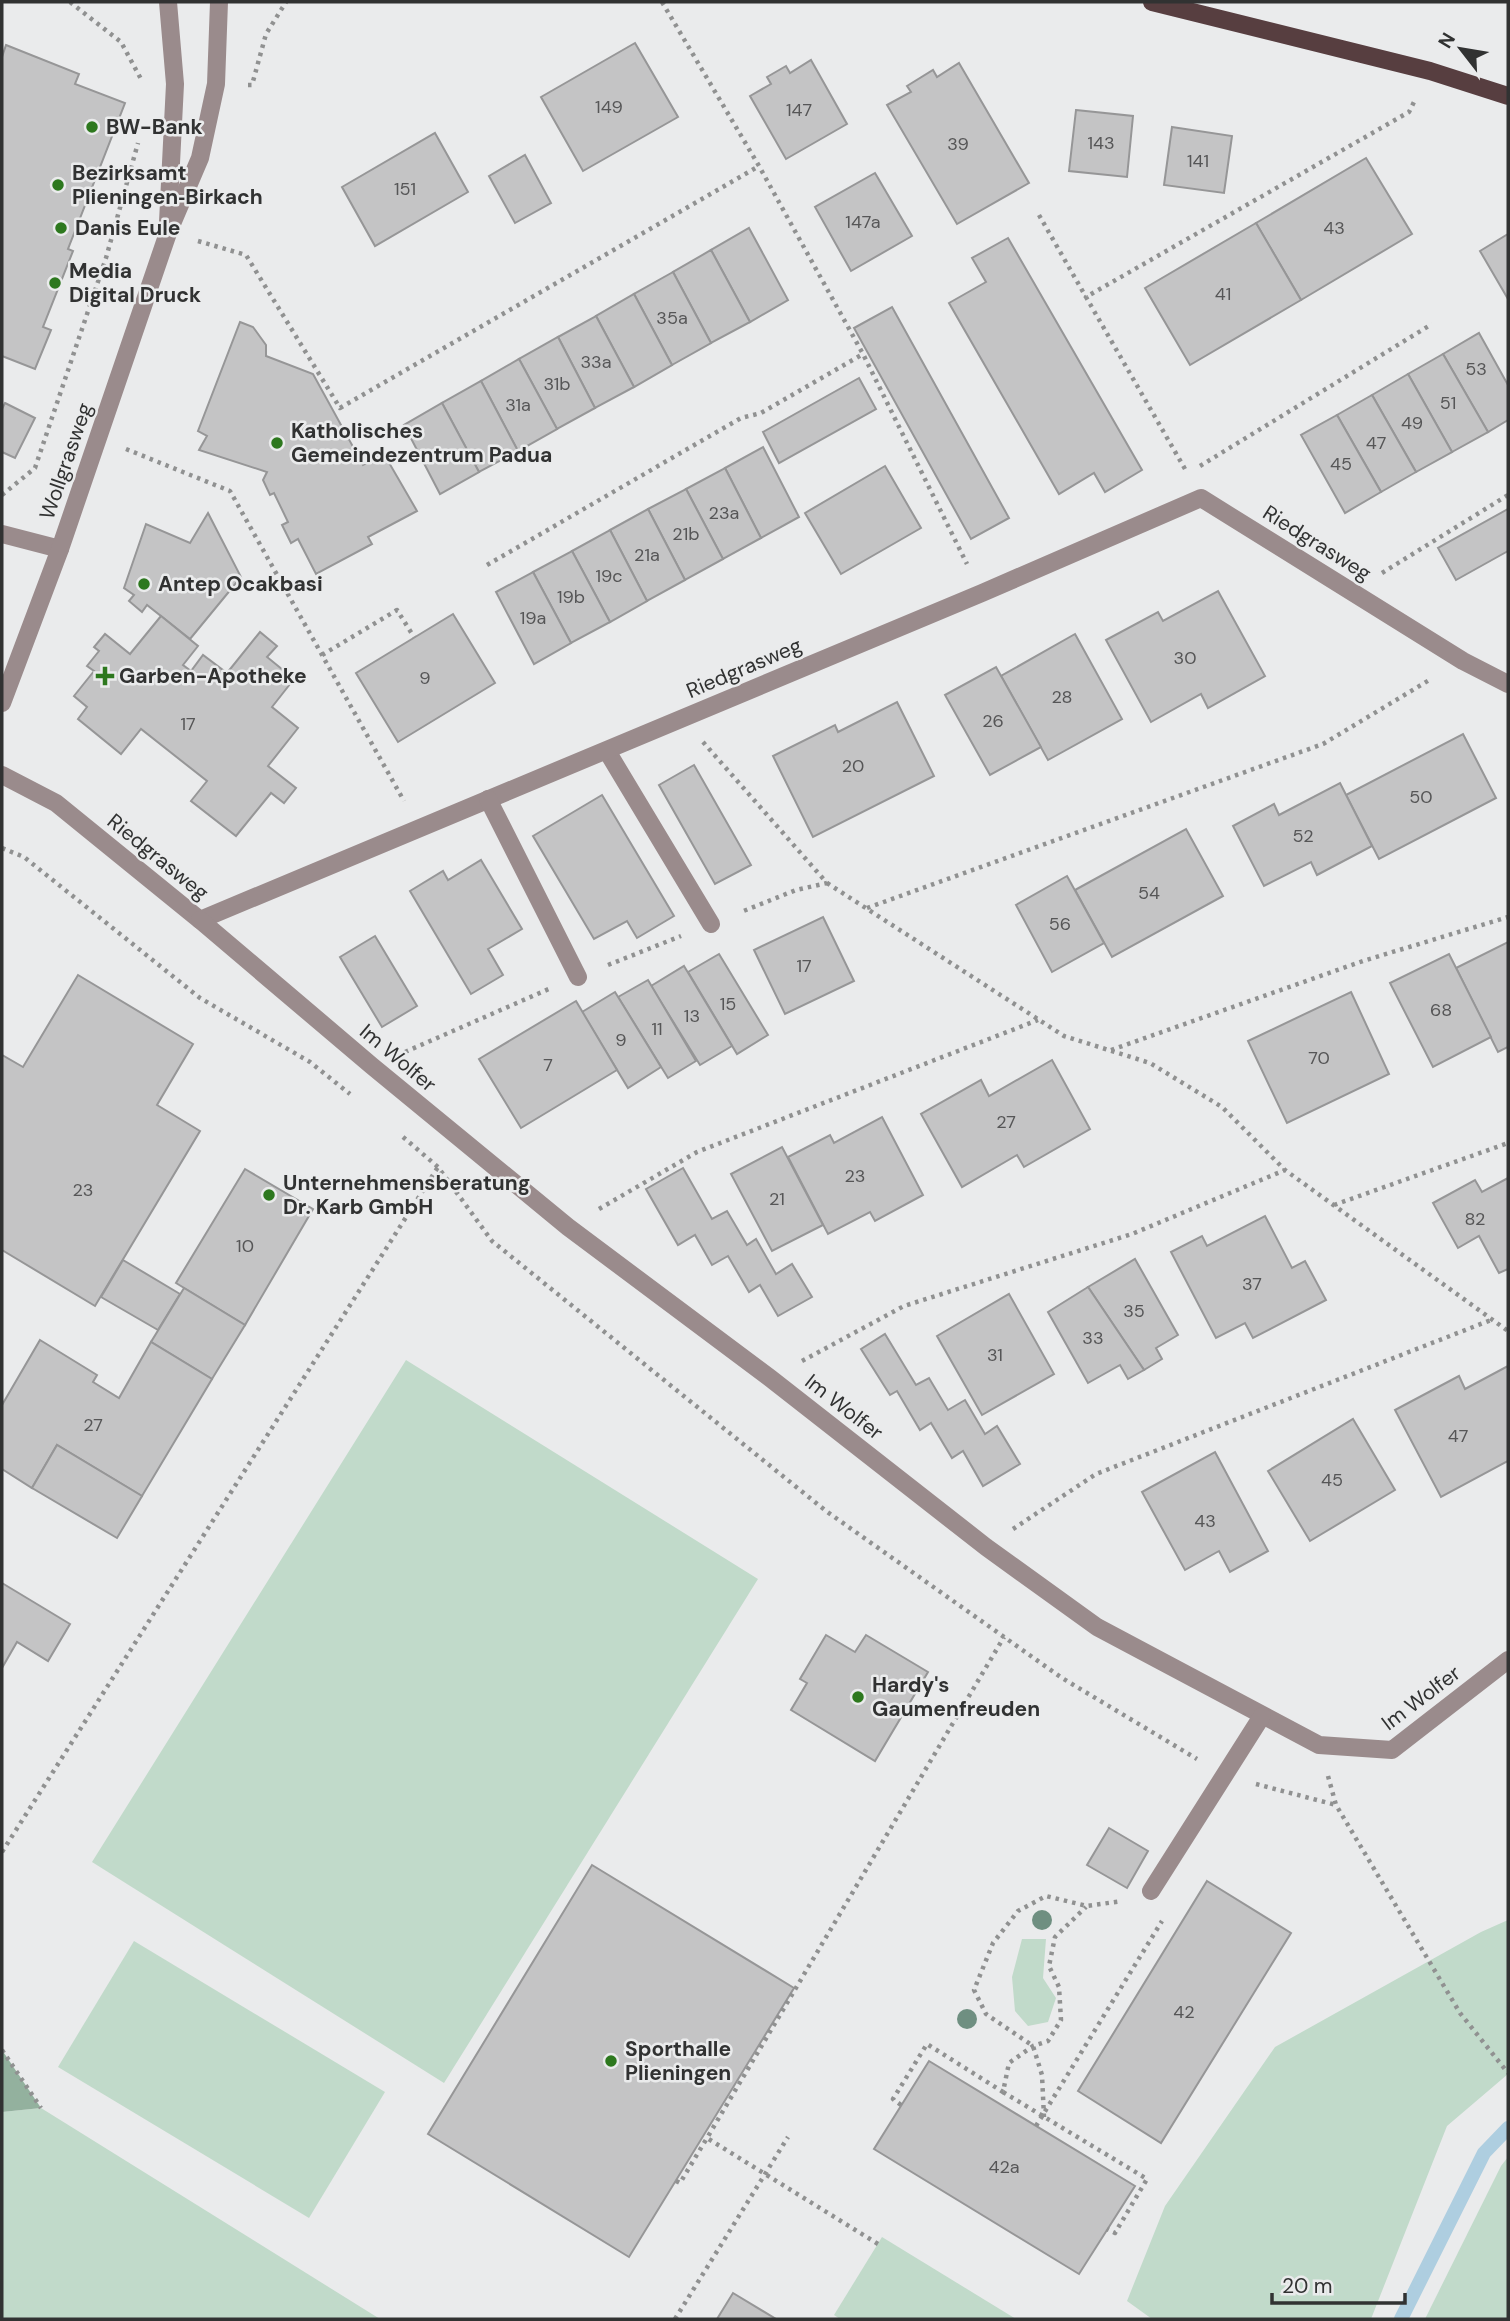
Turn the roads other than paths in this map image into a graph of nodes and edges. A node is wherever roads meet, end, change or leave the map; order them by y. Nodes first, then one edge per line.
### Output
1 (168, 2) edge
2 (219, 2) edge
3 (1152, 2) edge
4 (1508, 96) edge
5 (167, 233) junction
6 (2, 534) edge
7 (60, 549) junction
8 (1508, 684) edge
9 (2, 703) edge
10 (607, 751) junction
11 (2, 775) edge
12 (488, 799) junction
13 (200, 920) junction
14 (711, 924) road end
15 (578, 977) road end
16 (1508, 1660) edge
17 (1262, 1716) junction
18 (1152, 1891) road end

1 - 5 street, Wollgrasweg
2 - 5 street, Wollgrasweg
3 - 4 main road
5 - 7 street, Wollgrasweg
6 - 7 street
7 - 9 street, Wollgrasweg
8 - 10 street, Riedgrasweg
10 - 12 street, Riedgrasweg
10 - 14 street
11 - 13 street, Riedgrasweg
12 - 13 street, Riedgrasweg
12 - 15 street
13 - 17 street, Im Wolfer
16 - 17 street, Im Wolfer
17 - 18 street

